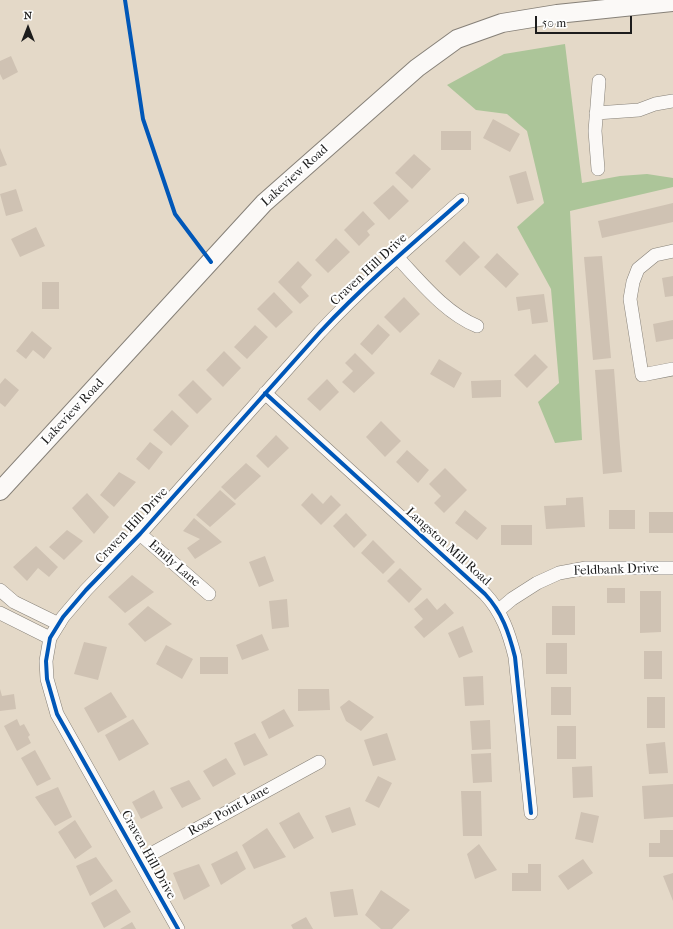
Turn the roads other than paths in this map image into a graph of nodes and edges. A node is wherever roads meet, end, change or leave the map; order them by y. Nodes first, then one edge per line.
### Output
1 (673, 2) edge
2 (599, 81) dead end
3 (673, 102) edge
4 (596, 113) junction
5 (598, 169) dead end
6 (462, 200) dead end
7 (673, 251) edge
8 (397, 257) junction
9 (477, 326) dead end
10 (673, 368) edge
11 (265, 393) junction
12 (0, 491) edge
13 (140, 534) junction
14 (673, 568) edge
15 (0, 590) edge
16 (209, 594) dead end
17 (499, 610) junction
18 (0, 613) edge
19 (59, 624) junction
20 (50, 638) junction
21 (319, 762) dead end
22 (531, 813) dead end
23 (140, 860) junction
24 (178, 929) edge

1 - 12 main road, Lakeview Road
2 - 4 street
3 - 4 street
4 - 5 street
6 - 8 street, Craven Hill Drive
7 - 10 street
8 - 9 street
8 - 11 street, Craven Hill Drive
11 - 13 street, Craven Hill Drive
11 - 17 street, Langston Mill Road
13 - 16 street, Emily Lane
13 - 19 street, Craven Hill Drive
14 - 17 street, Feldbank Drive
15 - 19 street
17 - 22 street, Langston Mill Road
18 - 20 street
19 - 20 street, Craven Hill Drive
20 - 23 street, Craven Hill Drive
21 - 23 street, Rose Point Lane
23 - 24 street, Craven Hill Drive

